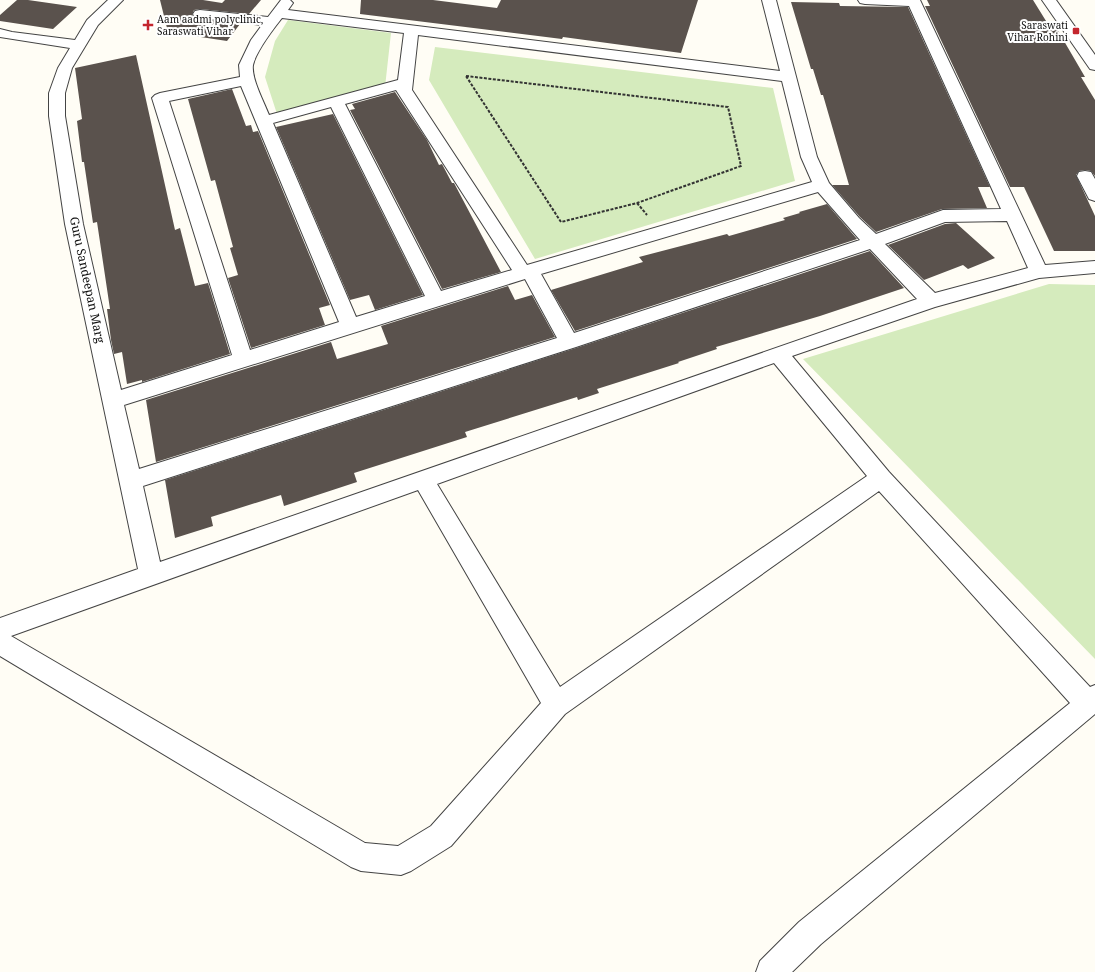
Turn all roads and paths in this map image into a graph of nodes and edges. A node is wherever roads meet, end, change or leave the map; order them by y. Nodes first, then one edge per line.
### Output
1 (116, 0) edge
2 (288, 0) edge
3 (769, 0) edge
4 (865, 0) edge
5 (1049, 0) edge
6 (914, 1) edge
7 (200, 14) dead end
8 (275, 18) junction
9 (411, 30) junction
10 (0, 33) edge
11 (79, 45) junction
12 (1095, 66) edge
13 (789, 77) junction
14 (248, 80) junction
15 (405, 83) junction
16 (336, 101) junction
17 (263, 120) junction
18 (1086, 176) dead end
19 (822, 185) junction
20 (1095, 195) edge
21 (637, 202) junction
22 (1013, 215) junction
23 (662, 232) junction
24 (873, 242) junction
25 (1095, 267) edge
26 (527, 272) junction
27 (1039, 272) junction
28 (436, 299) junction
29 (931, 301) junction
30 (350, 325) junction
31 (570, 342) junction
32 (778, 354) junction
33 (243, 359) junction
34 (113, 400) junction
35 (881, 478) junction
36 (423, 479) junction
37 (131, 481) junction
38 (151, 575) junction
39 (0, 628) edge
40 (0, 643) edge
41 (1092, 701) edge
42 (556, 705) junction
43 (771, 972) edge

1 - 11 street, Guru Sandeepan Marg
2 - 8 street
3 - 13 street
4 - 6 street
5 - 12 street
6 - 22 street
7 - 8 street
8 - 9 street
8 - 14 street
9 - 13 street
9 - 15 street
10 - 11 street
11 - 34 street, Guru Sandeepan Marg
13 - 19 street
14 - 17 street
14 - 33 street
15 - 16 street
15 - 26 street
16 - 17 street
16 - 28 street
17 - 30 street
18 - 20 street
19 - 23 street
19 - 24 street
21 - 21 path
21 - 23 path
22 - 24 street
22 - 27 street
23 - 26 street
24 - 29 street
24 - 31 street
25 - 27 street
26 - 28 street
26 - 31 street
27 - 29 street
28 - 30 street
29 - 32 street
30 - 33 street
31 - 37 street
32 - 35 street
32 - 36 street
33 - 34 street
34 - 37 street, Guru Sandeepan Marg
35 - 41 street
35 - 42 street
36 - 38 street
36 - 42 street
37 - 38 street, Guru Sandeepan Marg
38 - 39 street
40 - 42 street
41 - 43 street

